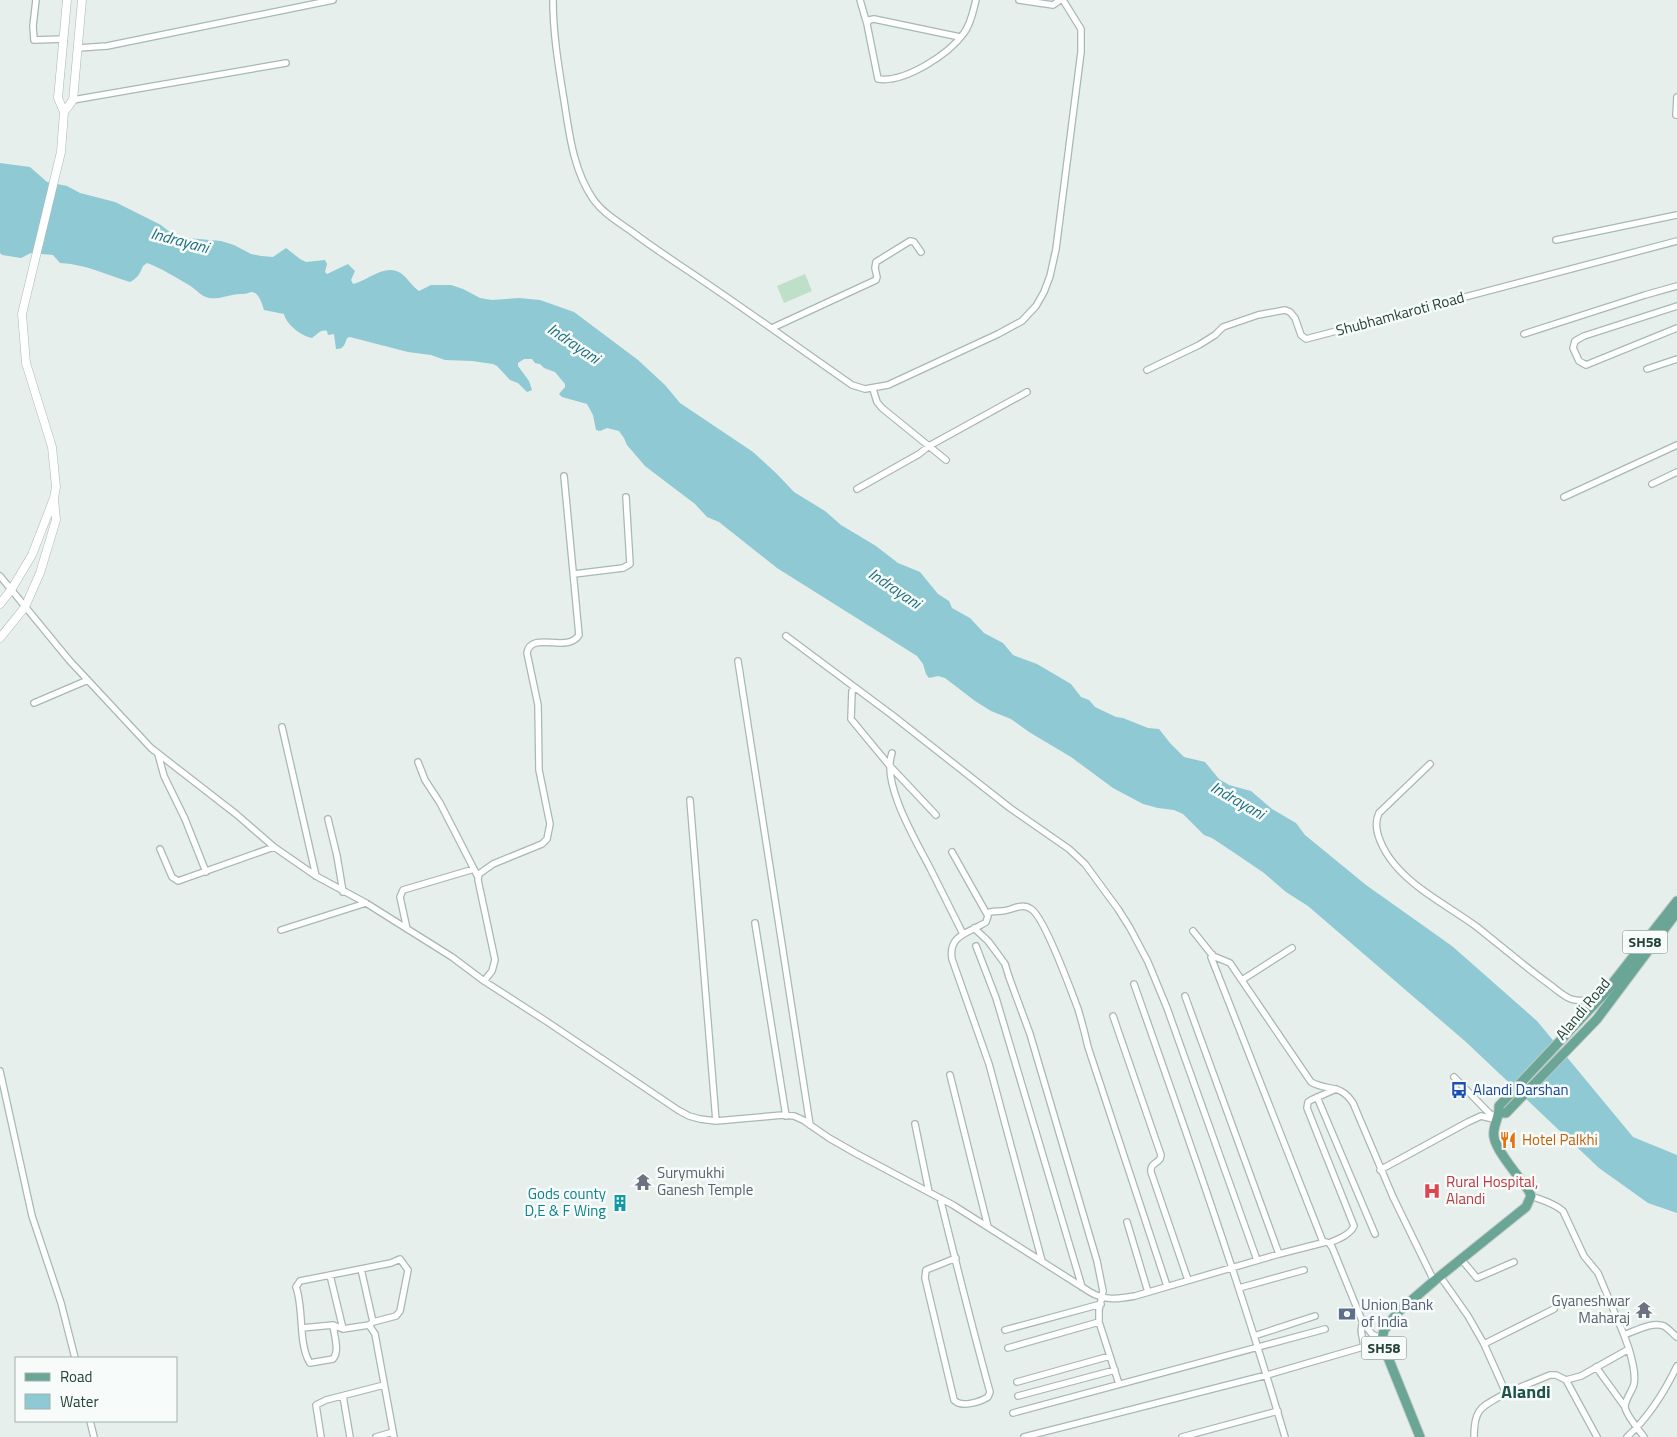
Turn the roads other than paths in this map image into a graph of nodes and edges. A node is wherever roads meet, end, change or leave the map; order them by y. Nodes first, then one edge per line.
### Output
1 (36, 0) edge
2 (67, 0) edge
3 (82, 0) edge
4 (333, 0) edge
5 (554, 0) edge
6 (860, 0) edge
7 (976, 0) edge
8 (1019, 0) edge
9 (1062, 0) edge
10 (867, 24) junction
11 (960, 37) junction
12 (64, 39) junction
13 (78, 48) junction
14 (286, 63) dead end
15 (1677, 98) edge
16 (73, 100) junction
17 (64, 112) junction
18 (1676, 115) edge
19 (1677, 215) edge
20 (1556, 240) dead end
21 (1677, 241) edge
22 (921, 252) dead end
23 (1677, 286) edge
24 (1677, 306) edge
25 (772, 328) junction
26 (1677, 328) edge
27 (1524, 334) dead end
28 (1677, 359) edge
29 (1647, 369) dead end
30 (1147, 370) dead end
31 (873, 388) junction
32 (1027, 392) dead end
33 (1677, 445) edge
34 (929, 446) junction
35 (946, 460) dead end
36 (1677, 472) edge
37 (564, 476) dead end
38 (1652, 484) dead end
39 (857, 489) dead end
40 (626, 497) dead end
41 (1564, 497) dead end
42 (54, 498) junction
43 (574, 574) junction
44 (0, 576) edge
45 (11, 590) junction
46 (0, 604) edge
47 (25, 607) junction
48 (786, 636) dead end
49 (0, 638) edge
50 (738, 661) dead end
51 (88, 680) junction
52 (855, 689) junction
53 (34, 703) dead end
54 (282, 727) dead end
55 (892, 753) dead end
56 (158, 754) junction
57 (418, 762) dead end
58 (1430, 764) dead end
59 (890, 765) junction
60 (690, 800) dead end
61 (936, 815) dead end
62 (328, 819) dead end
63 (274, 847) junction
64 (160, 849) dead end
65 (952, 852) dead end
66 (474, 869) junction
67 (206, 872) junction
68 (316, 876) junction
69 (478, 877) junction
70 (343, 892) junction
71 (1677, 901) edge
72 (366, 903) junction
73 (1677, 912) edge
74 (987, 914) junction
75 (755, 923) dead end
76 (974, 928) junction
77 (407, 929) junction
78 (281, 930) dead end
79 (1193, 931) dead end
80 (963, 934) junction
81 (976, 946) dead end
82 (1292, 948) dead end
83 (1212, 954) junction
84 (1242, 980) junction
85 (484, 981) junction
86 (1620, 981) junction
87 (1134, 984) dead end
88 (1185, 996) dead end
89 (1598, 1000) junction
90 (1113, 1016) dead end
91 (0, 1071) edge
92 (950, 1075) dead end
93 (1454, 1077) dead end
94 (1336, 1089) junction
95 (1317, 1098) junction
96 (786, 1116) junction
97 (1498, 1117) junction
98 (716, 1121) junction
99 (915, 1124) dead end
100 (810, 1125) junction
101 (1380, 1170) junction
102 (929, 1192) junction
103 (1531, 1196) junction
104 (940, 1198) junction
105 (1127, 1222) dead end
106 (988, 1227) junction
107 (1375, 1234) dead end
108 (1326, 1242) junction
109 (1279, 1254) junction
110 (956, 1258) junction
111 (1461, 1259) junction
112 (1257, 1260) junction
113 (1042, 1261) junction
114 (1514, 1262) dead end
115 (1232, 1267) junction
116 (361, 1269) junction
117 (1304, 1270) dead end
118 (330, 1275) junction
119 (1437, 1278) junction
120 (1188, 1280) junction
121 (1167, 1286) junction
122 (1082, 1287) junction
123 (1239, 1288) junction
124 (1148, 1292) junction
125 (1102, 1301) junction
126 (1554, 1309) dead end
127 (1316, 1316) dead end
128 (1099, 1322) junction
129 (1363, 1323) junction
130 (371, 1324) junction
131 (333, 1325) junction
132 (302, 1328) junction
133 (343, 1329) junction
134 (1325, 1329) dead end
135 (1005, 1330) dead end
136 (1624, 1335) junction
137 (1254, 1336) junction
138 (1677, 1337) edge
139 (1382, 1339) junction
140 (1484, 1344) junction
141 (1258, 1346) junction
142 (1008, 1348) dead end
143 (1629, 1349) junction
144 (1110, 1356) junction
145 (75, 1357) edge
146 (1677, 1366) edge
147 (1596, 1367) junction
148 (1115, 1370) junction
149 (1267, 1374) junction
150 (1566, 1380) junction
151 (1017, 1382) dead end
152 (1119, 1384) junction
153 (384, 1385) junction
154 (1506, 1393) junction
155 (343, 1396) junction
156 (1018, 1396) dead end
157 (1625, 1407) junction
158 (1278, 1411) junction
159 (1013, 1413) dead end
160 (90, 1422) edge
161 (1638, 1427) junction
162 (394, 1434) edge
163 (94, 1437) edge
164 (321, 1437) edge
165 (350, 1437) edge
166 (376, 1437) edge
167 (1024, 1437) edge
168 (1182, 1437) edge
169 (1285, 1437) edge
170 (1420, 1437) edge
171 (1474, 1437) edge
172 (1597, 1437) edge
173 (1627, 1437) edge
174 (1644, 1437) edge

1 - 12 street
2 - 12 street
3 - 13 street
4 - 13 street
5 - 25 street
6 - 10 street
7 - 11 street
8 - 9 street
9 - 31 street
10 - 11 street
10 - 11 street
12 - 17 street
13 - 16 street
14 - 16 street
15 - 18 street
16 - 17 street
17 - 42 street
19 - 20 street
21 - 30 street, Shubhamkaroti Road
22 - 25 street
23 - 27 street
24 - 26 street
25 - 31 street
28 - 29 street
31 - 34 street
32 - 34 street
33 - 41 street
34 - 35 street
34 - 39 street
36 - 38 street
37 - 43 street
40 - 43 street
42 - 45 street
42 - 47 street
43 - 69 street
44 - 45 street
45 - 46 street
45 - 47 street
47 - 49 street
47 - 51 street
48 - 52 street
50 - 100 street
51 - 53 street
51 - 56 street
52 - 59 street
52 - 112 street
54 - 68 street
55 - 59 street
56 - 63 street
56 - 67 street
57 - 66 street
58 - 89 street
59 - 61 street
59 - 80 street
60 - 98 street
62 - 70 street
63 - 67 street
63 - 68 street
64 - 67 street
65 - 74 street
66 - 69 street
66 - 77 street
68 - 70 street
69 - 85 street
70 - 72 street
71 - 86 main road, Alandi Road / SH58
72 - 77 street
72 - 78 street
73 - 86 main road, Alandi Road / SH58
74 - 76 street
74 - 121 street
75 - 96 street
76 - 80 street
76 - 125 street
77 - 85 street
79 - 83 street
80 - 113 street
81 - 122 street
82 - 84 street
83 - 84 street
83 - 108 street
84 - 94 street
85 - 98 street
86 - 89 main road, Alandi Road / SH58
86 - 97 main road, Alandi Road / SH58
87 - 115 street
88 - 109 street
89 - 97 main road, Alandi Road / SH58
90 - 120 street
91 - 145 street
92 - 106 street
93 - 97 street
94 - 95 street
94 - 101 street
95 - 107 street
95 - 108 street
96 - 98 street
96 - 100 street
97 - 101 street
97 - 103 main road, SH58
99 - 102 street
100 - 102 street
101 - 119 street
102 - 104 street
103 - 111 main road, SH58
103 - 136 street
104 - 106 street
104 - 110 street
105 - 124 street
106 - 113 street
108 - 109 street
108 - 129 street
109 - 112 street
110 - 110 street
111 - 114 street
111 - 119 main road, SH58
112 - 115 street
113 - 122 street
115 - 120 street
115 - 123 street
116 - 118 street
116 - 130 street
116 - 130 street
117 - 123 street
118 - 132 street
118 - 133 street
119 - 139 main road, SH58
119 - 140 street
120 - 121 street
121 - 124 street
122 - 125 street
123 - 137 street
124 - 125 street
125 - 128 street
125 - 135 street
126 - 140 street
127 - 137 street
128 - 142 street
128 - 144 street
129 - 139 street
129 - 149 street
130 - 133 street
130 - 153 street
131 - 132 street
131 - 132 street
131 - 133 street
134 - 141 street
136 - 138 street
136 - 143 street
137 - 141 street
139 - 170 main road, SH58
140 - 154 street
141 - 149 street
141 - 152 street
143 - 147 street
143 - 157 street
144 - 148 street
144 - 151 street
146 - 161 street
147 - 150 street
147 - 157 street
148 - 152 street
148 - 156 street
149 - 158 street
149 - 167 street
150 - 154 street
150 - 172 street
152 - 159 street
153 - 155 street
153 - 162 street
154 - 171 street
155 - 164 street
155 - 165 street
157 - 161 street
158 - 168 street
158 - 169 street
160 - 163 street
161 - 173 street
161 - 174 street
162 - 166 street

